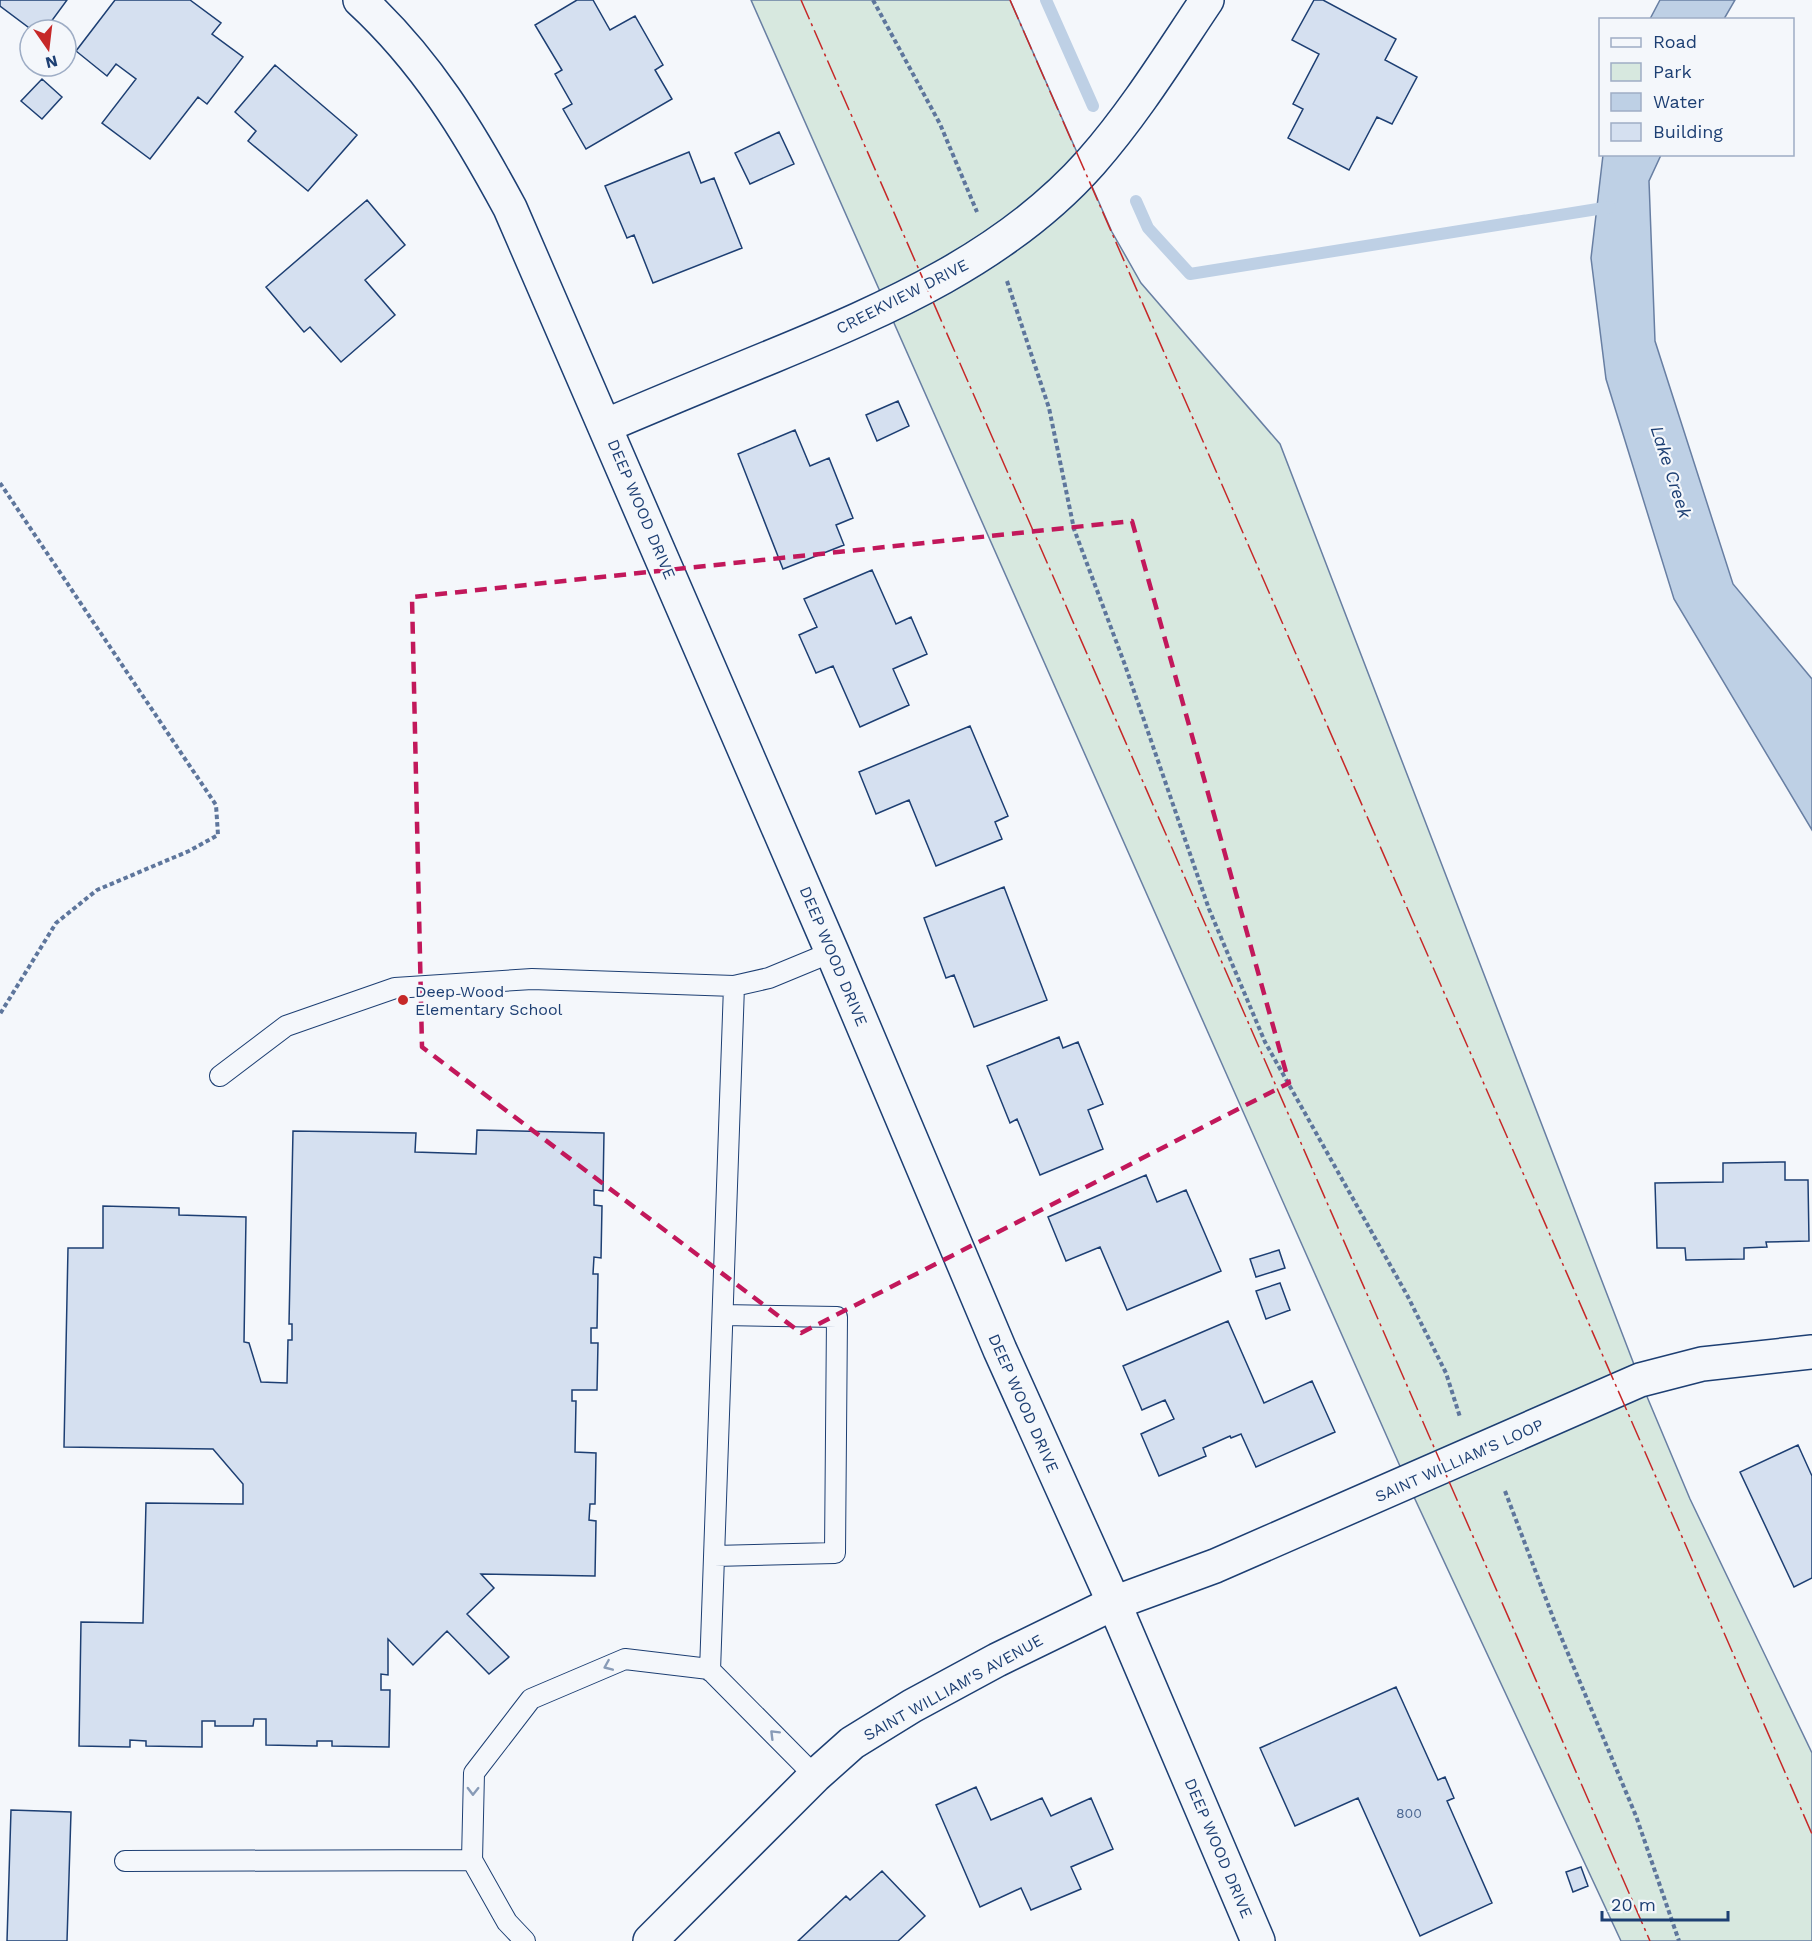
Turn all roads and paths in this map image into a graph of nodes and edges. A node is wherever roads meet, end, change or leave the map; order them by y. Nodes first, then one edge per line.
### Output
1 (360, 0) edge
2 (873, 0) edge
3 (1207, 0) edge
4 (978, 215) dead end
5 (1006, 278) dead end
6 (605, 426) junction
7 (0, 483) edge
8 (832, 952) junction
9 (734, 986) junction
10 (0, 1014) edge
11 (220, 1076) dead end
12 (723, 1315) junction
13 (1812, 1352) edge
14 (1462, 1424) dead end
15 (1505, 1491) dead end
16 (714, 1556) junction
17 (1114, 1603) junction
18 (710, 1671) junction
19 (815, 1776) junction
20 (472, 1860) junction
21 (125, 1861) dead end
22 (525, 1941) edge
23 (650, 1941) edge
24 (1258, 1941) edge
25 (1679, 1941) edge

1 - 6 street, DEEP WOOD DRIVE
2 - 4 path
3 - 6 street, CREEKVIEW DRIVE
5 - 14 path
6 - 8 street, DEEP WOOD DRIVE
7 - 10 path
8 - 9 lane
8 - 17 street, DEEP WOOD DRIVE
9 - 11 lane
9 - 12 lane
12 - 16 lane
12 - 16 lane
13 - 17 street, SAINT WILLIAM'S LOOP
15 - 25 path
16 - 18 lane
17 - 19 street, SAINT WILLIAM'S AVENUE
17 - 24 street, DEEP WOOD DRIVE
19 -> 18 lane
18 -> 20 lane
19 - 23 street, SAINT WILLIAM'S AVENUE
20 - 21 lane
20 - 22 lane

